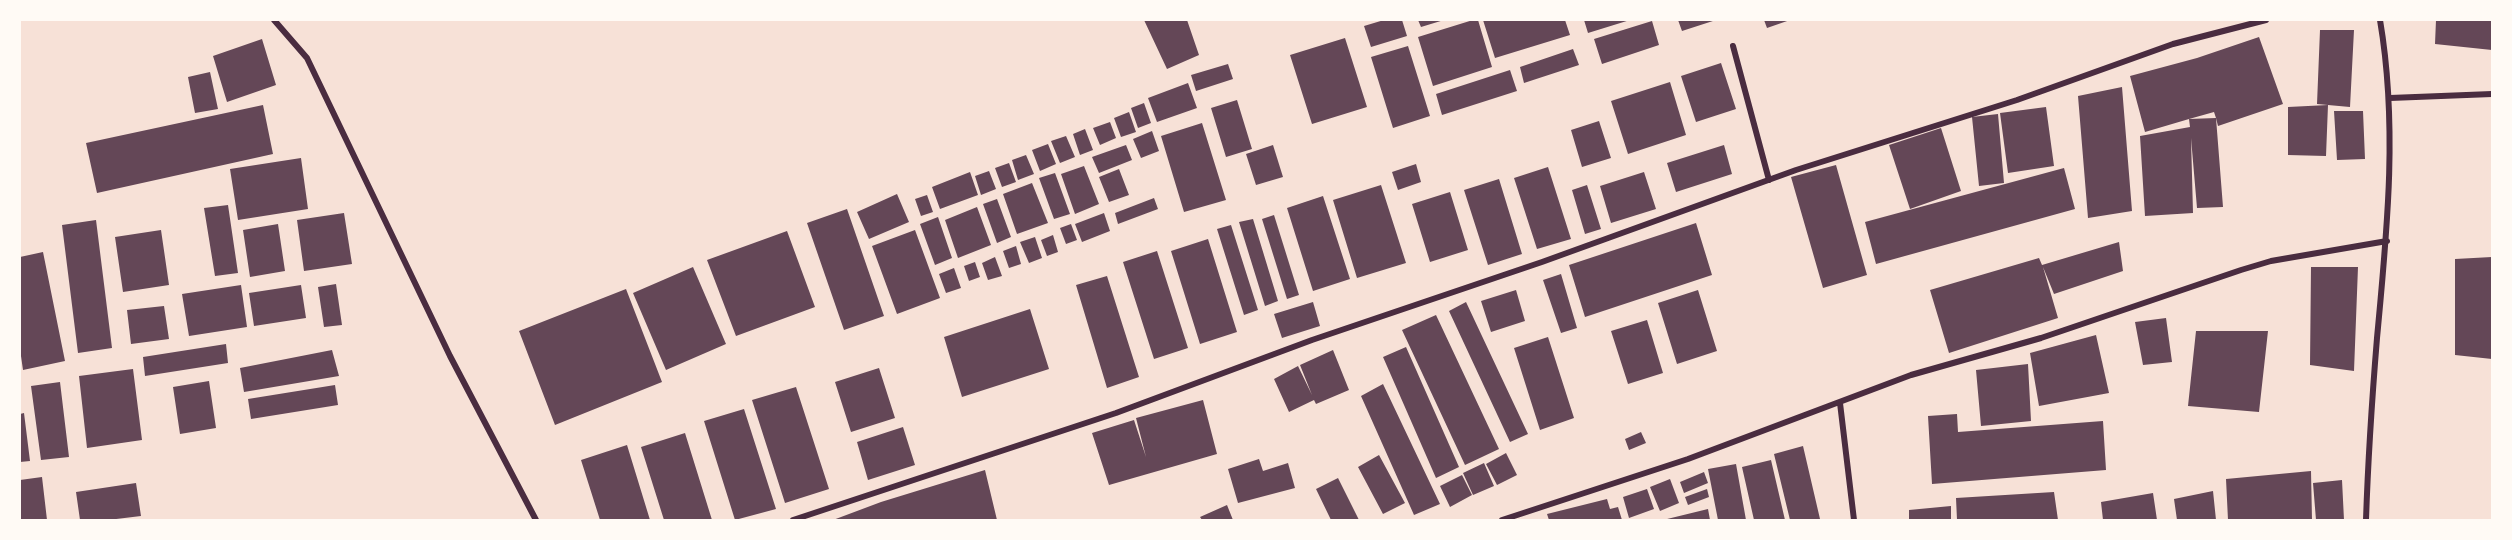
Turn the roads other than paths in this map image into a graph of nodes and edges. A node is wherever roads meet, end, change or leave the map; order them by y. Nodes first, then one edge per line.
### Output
1 (274, 20) edge
2 (2266, 20) edge
3 (2380, 20) edge
4 (1733, 45) dead end
5 (2493, 94) edge
6 (2390, 98) junction
7 (1769, 180) junction
8 (2387, 241) junction
9 (1840, 403) junction
10 (536, 520) edge
11 (793, 520) edge
12 (1502, 520) edge
13 (1854, 520) edge
14 (2366, 520) edge

1 - 10 street
2 - 7 street
3 - 6 street
4 - 7 street
5 - 6 street
6 - 8 street
7 - 11 street
8 - 9 street
8 - 14 street
9 - 12 street
9 - 13 street

